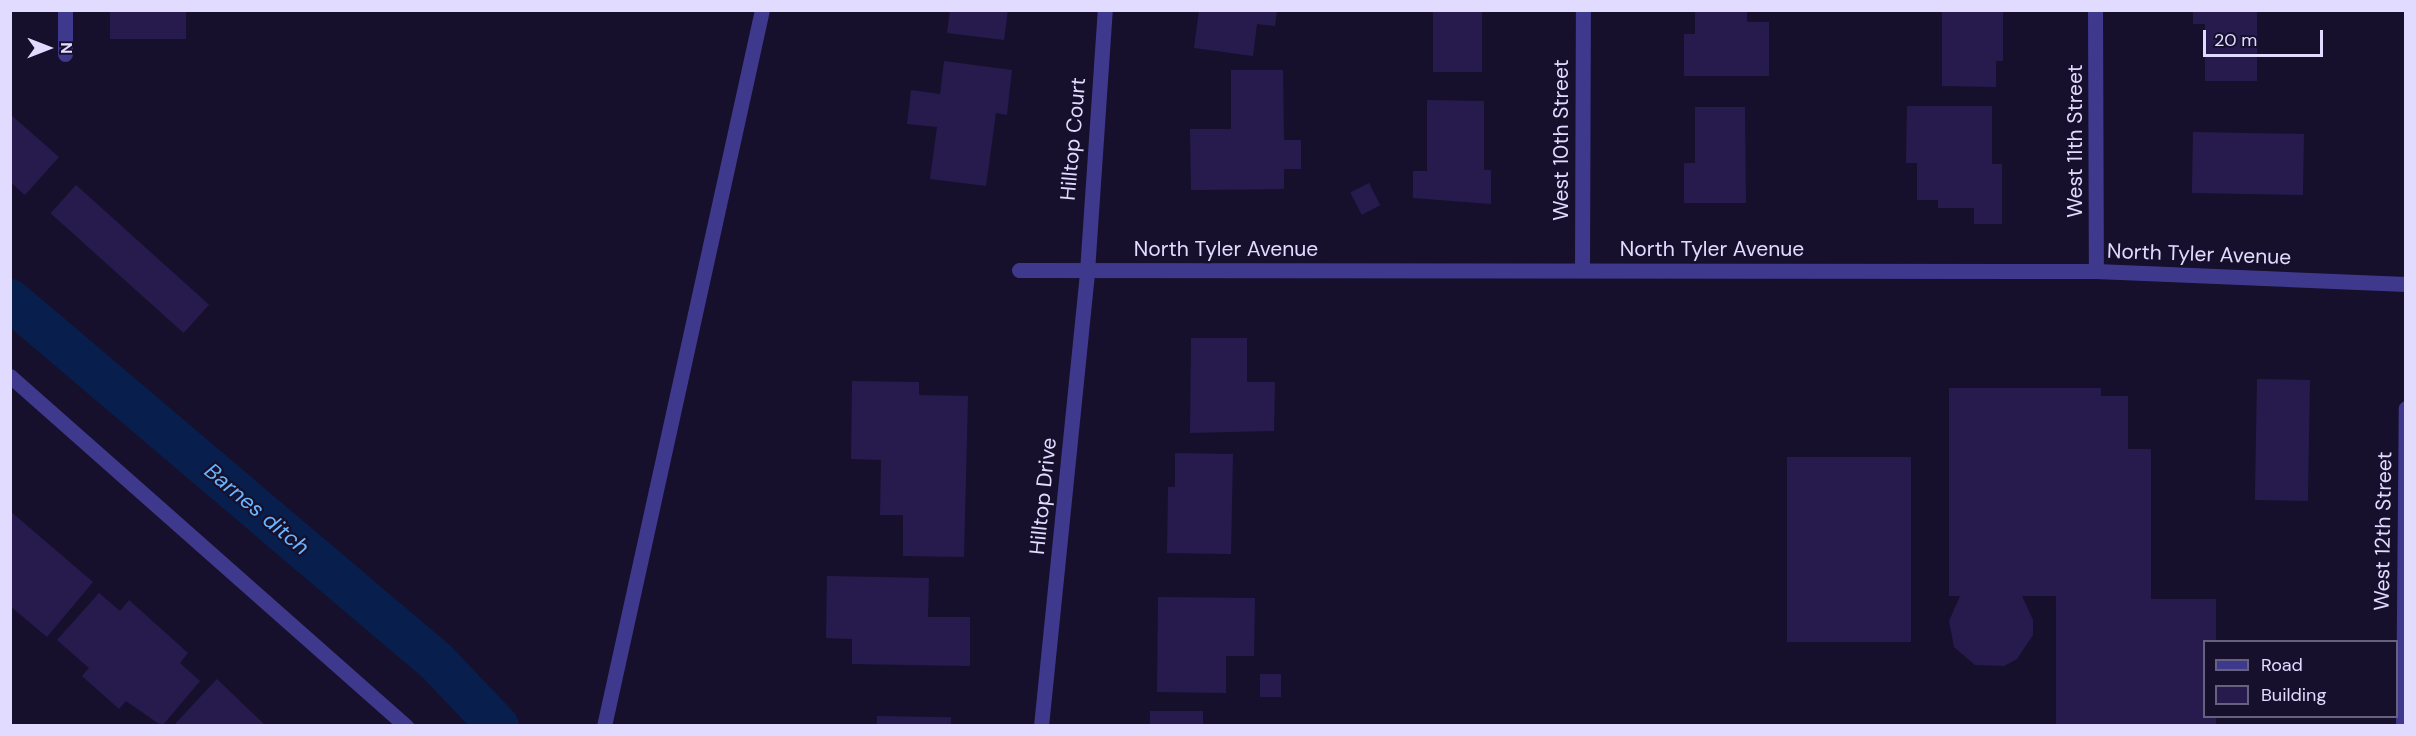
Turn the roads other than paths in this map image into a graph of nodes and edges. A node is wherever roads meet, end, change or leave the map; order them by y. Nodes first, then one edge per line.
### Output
1 (65, 10) edge
2 (762, 10) edge
3 (1106, 10) edge
4 (1583, 10) edge
5 (2096, 10) edge
6 (65, 54) dead end
7 (1582, 269) junction
8 (1019, 270) dead end
9 (1087, 271) junction
10 (2096, 271) junction
11 (2406, 284) edge
12 (10, 376) edge
13 (2406, 408) edge
14 (406, 726) edge
15 (604, 726) edge
16 (1041, 726) edge
17 (2403, 726) edge

1 - 6 street
2 - 15 street
3 - 9 street, Hilltop Court
4 - 7 street, West 10th Street
5 - 10 street, West 11th Street
7 - 9 street, North Tyler Avenue
7 - 10 street, North Tyler Avenue
8 - 9 street, North Tyler Avenue
9 - 16 street, Hilltop Drive
10 - 11 street, North Tyler Avenue
12 - 14 street
13 - 17 street, West 12th Street

